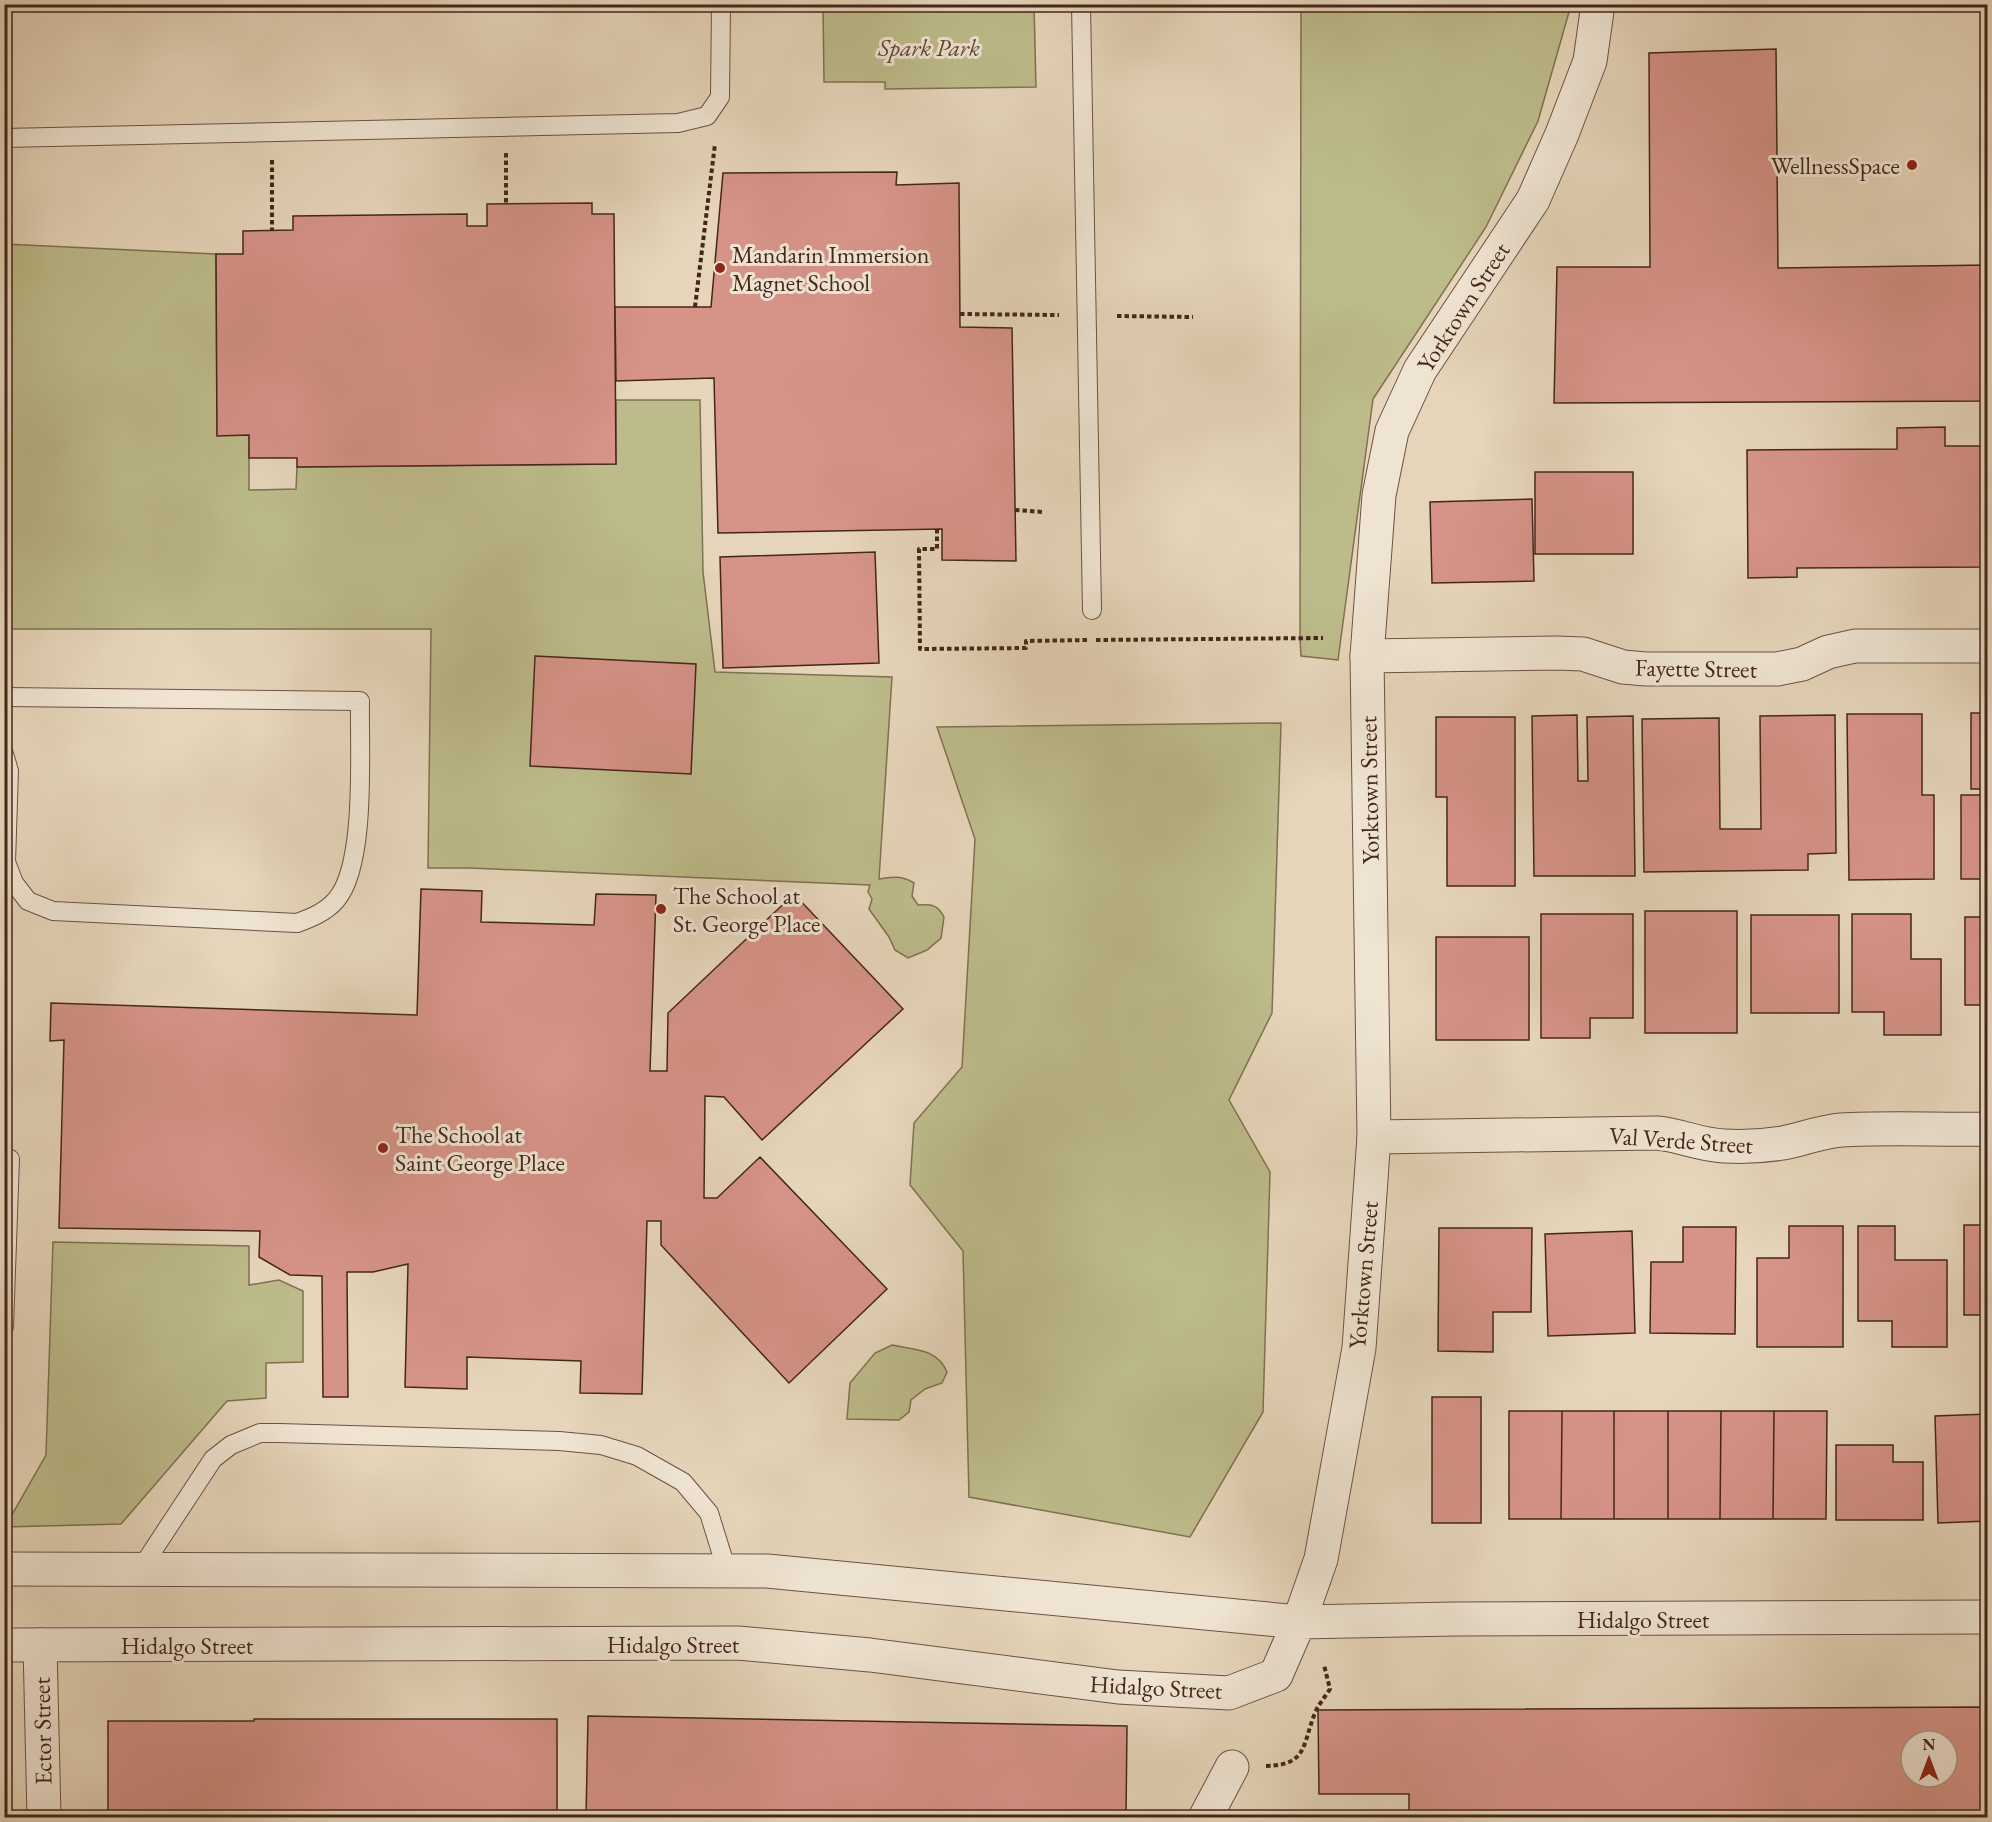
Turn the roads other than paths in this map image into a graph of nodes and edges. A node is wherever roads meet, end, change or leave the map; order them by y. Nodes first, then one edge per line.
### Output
1 (721, 4) edge
2 (1081, 4) edge
3 (1598, 4) edge
4 (4, 138) edge
5 (1092, 610) dead end
6 (1988, 646) edge
7 (1367, 656) junction
8 (4, 697) edge
9 (4, 754) edge
10 (1988, 1129) edge
11 (1374, 1137) junction
12 (10, 1159) dead end
13 (4, 1327) edge
14 (4, 1569) edge
15 (140, 1570) junction
16 (727, 1571) junction
17 (1988, 1617) edge
18 (1299, 1622) junction
19 (4, 1645) edge
20 (40, 1645) junction
21 (1232, 1767) road end
22 (44, 1818) edge
23 (1205, 1818) edge

1 - 4 lane
2 - 5 lane
3 - 7 street, Yorktown Street
6 - 7 street, Fayette Street
7 - 11 street, Yorktown Street
8 - 9 lane
10 - 11 street, Val Verde Street
11 - 18 street, Yorktown Street
12 - 13 lane
14 - 15 street, Hidalgo Street
15 - 16 street, Hidalgo Street
15 - 16 lane
16 - 18 street, Hidalgo Street
17 - 18 street, Hidalgo Street
18 - 20 street, Hidalgo Street
19 - 20 street, Hidalgo Street
20 - 22 street, Ector Street
21 - 23 street

